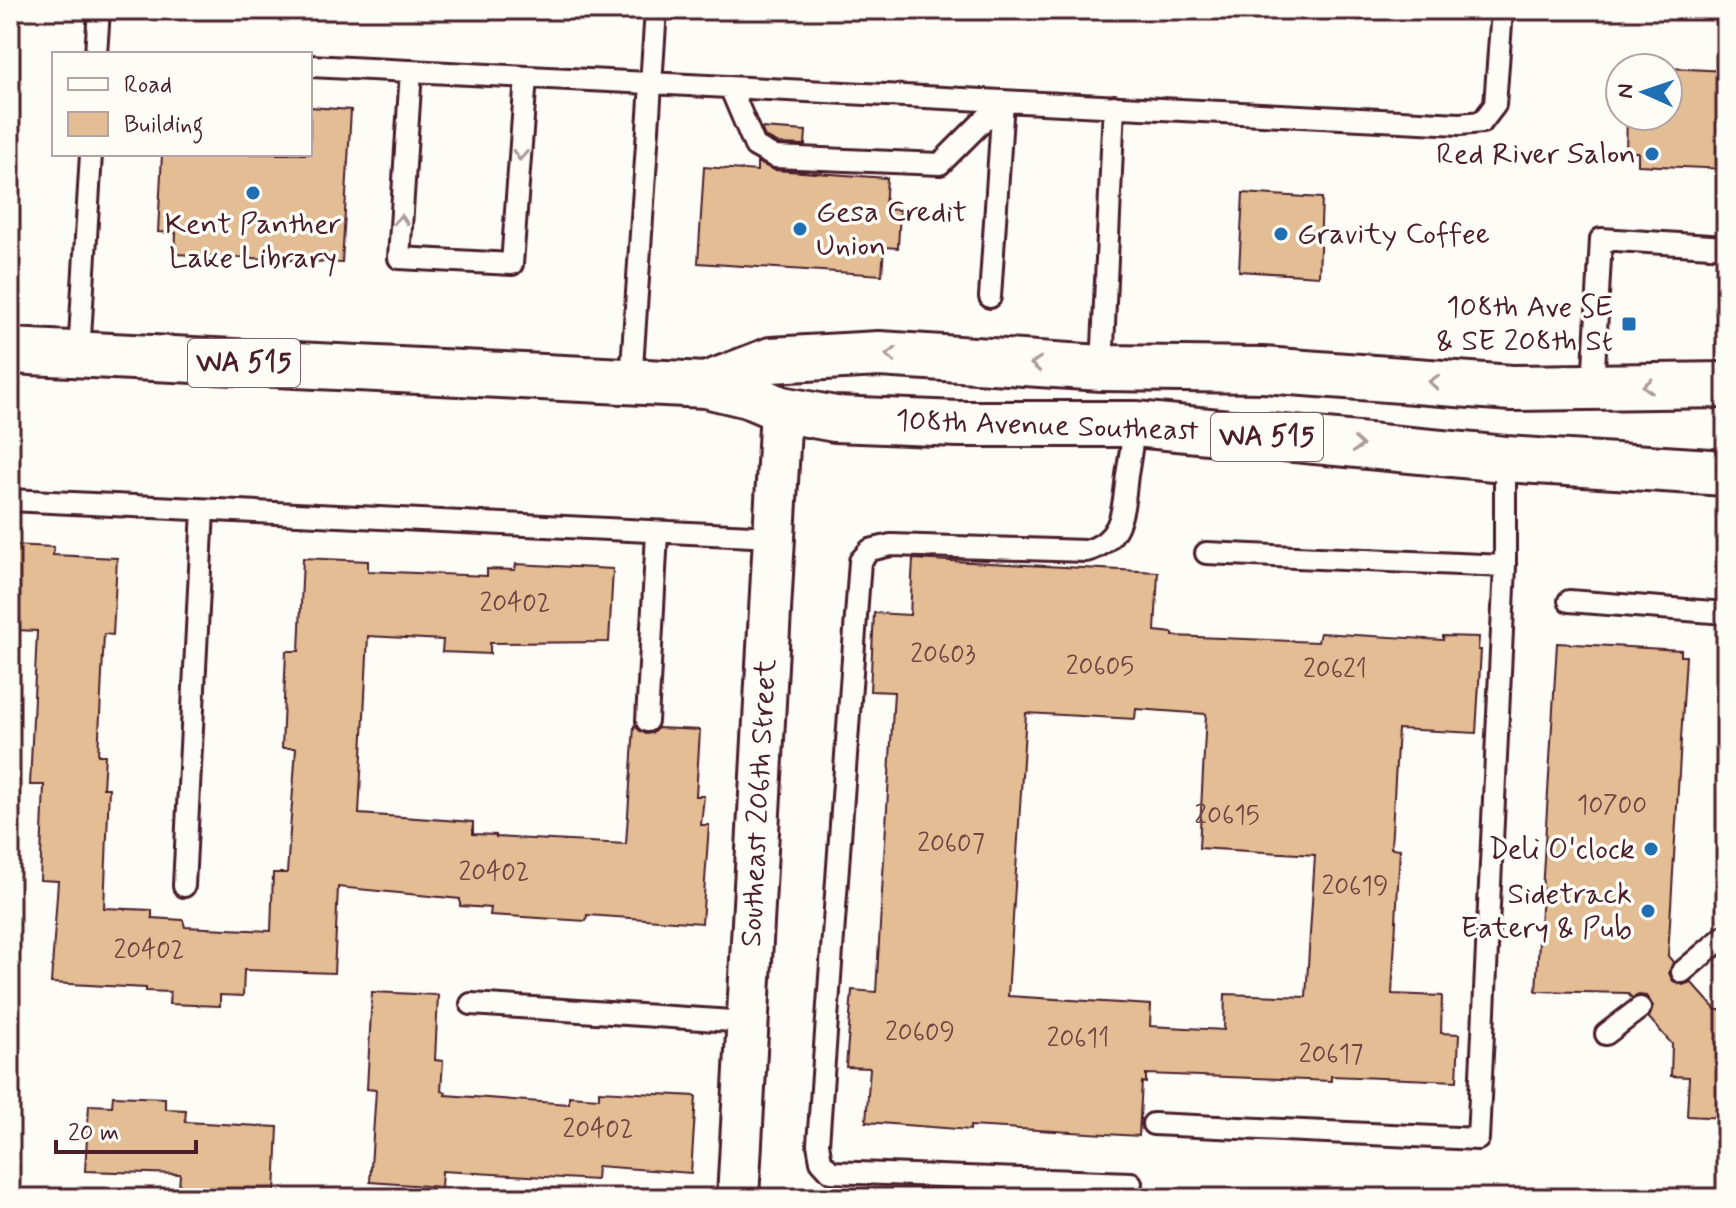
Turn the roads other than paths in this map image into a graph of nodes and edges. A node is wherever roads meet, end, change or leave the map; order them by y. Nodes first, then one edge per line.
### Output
1 (99, 10) edge
2 (656, 10) edge
3 (1502, 10) edge
4 (96, 52) edge
5 (312, 66) edge
6 (411, 71) junction
7 (526, 77) junction
8 (652, 83) junction
9 (730, 87) junction
10 (1003, 101) junction
11 (1114, 106) junction
12 (91, 156) edge
13 (1726, 247) edge
14 (990, 297) dead end
15 (10, 351) edge
16 (79, 354) junction
17 (1102, 368) junction
18 (631, 382) junction
19 (706, 385) junction
20 (1726, 385) edge
21 (1593, 387) junction
22 (781, 409) junction
23 (1135, 424) junction
24 (1505, 459) junction
25 (1726, 473) edge
26 (10, 500) edge
27 (203, 510) junction
28 (657, 533) junction
29 (773, 537) junction
30 (1206, 553) dead end
31 (1505, 566) junction
32 (1569, 601) dead end
33 (1726, 613) edge
34 (647, 721) dead end
35 (184, 886) dead end
36 (1726, 935) edge
37 (1682, 972) dead end
38 (471, 1004) dead end
39 (1640, 1008) dead end
40 (748, 1022) junction
41 (1606, 1034) dead end
42 (1153, 1124) dead end
43 (1131, 1183) dead end
44 (738, 1198) edge

1 - 4 lane
2 - 8 lane
3 - 11 lane
5 - 6 lane
6 - 7 lane
7 -> 6 lane
7 - 8 lane
8 - 9 lane
8 - 18 lane
9 - 10 lane
9 - 10 lane
10 - 11 lane
10 - 14 lane
11 - 17 lane
12 - 16 lane
13 - 21 lane
15 - 16 main road, 108th Avenue Southeast / WA 515
16 - 18 main road, 108th Avenue Southeast / WA 515
17 -> 19 main road, 108th Avenue Southeast / WA 515
21 -> 17 main road, 108th Avenue Southeast / WA 515
18 - 19 main road, 108th Avenue Southeast / WA 515
19 - 22 main road, 108th Avenue Southeast / WA 515
20 -> 21 main road, 108th Avenue Southeast / WA 515
22 - 23 main road, 108th Avenue Southeast / WA 515
22 - 29 street, Southeast 206th Street
23 -> 24 main road, 108th Avenue Southeast / WA 515
23 - 43 lane
24 - 25 main road, 108th Avenue Southeast / WA 515
24 - 31 lane
26 - 27 lane
27 - 28 lane
27 - 35 lane
28 - 29 lane
28 - 34 lane
29 - 40 street, Southeast 206th Street
30 - 31 lane
31 - 42 lane
32 - 33 lane
36 - 37 lane
38 - 40 lane
39 - 41 lane
40 - 44 street, Southeast 206th Street

